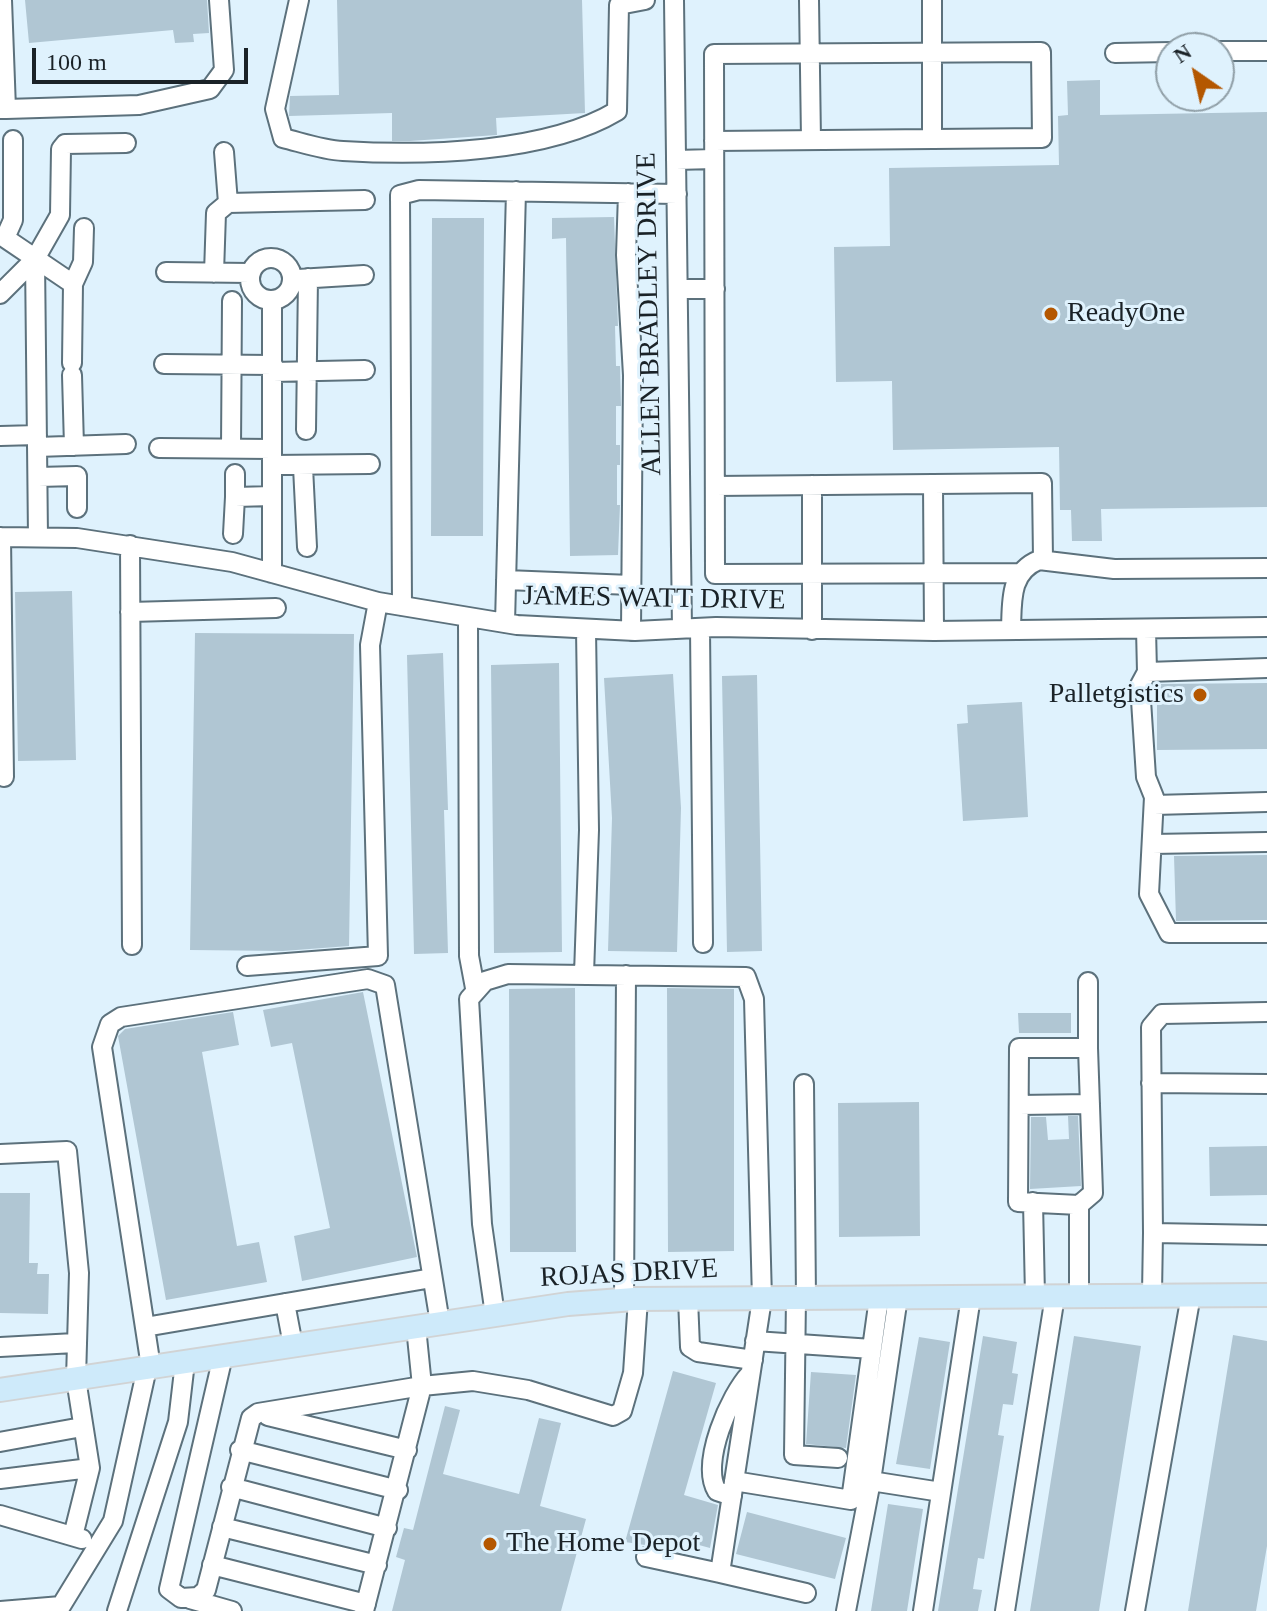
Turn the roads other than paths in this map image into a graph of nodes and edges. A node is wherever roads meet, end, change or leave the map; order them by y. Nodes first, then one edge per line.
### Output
1 (2, 0) edge
2 (219, 0) edge
3 (299, 0) edge
4 (645, 0) edge
5 (674, 0) edge
6 (809, 0) edge
7 (932, 0) edge
8 (619, 2) edge
9 (1235, 51) edge
10 (1267, 51) edge
11 (1155, 52) edge
12 (810, 53) junction
13 (932, 53) junction
14 (1115, 53) dead end
15 (3, 109) edge
16 (932, 139) junction
17 (13, 140) dead end
18 (811, 140) junction
19 (126, 143) dead end
20 (714, 150) junction
21 (224, 152) dead end
22 (676, 160) junction
23 (516, 191) junction
24 (628, 193) junction
25 (677, 194) junction
26 (365, 200) dead end
27 (228, 203) junction
28 (84, 228) dead end
29 (3, 241) edge
30 (35, 259) junction
31 (166, 272) dead end
32 (214, 273) junction
33 (250, 273) junction
34 (364, 275) dead end
35 (300, 278) junction
36 (73, 284) junction
37 (678, 289) junction
38 (715, 289) junction
39 (0, 294) edge
40 (272, 300) junction
41 (232, 301) dead end
42 (715, 337) junction
43 (678, 338) junction
44 (164, 364) dead end
45 (232, 365) junction
46 (273, 369) junction
47 (365, 370) dead end
48 (307, 371) junction
49 (306, 430) dead end
50 (0, 436) edge
51 (37, 441) junction
52 (126, 444) dead end
53 (74, 446) junction
54 (159, 448) dead end
55 (231, 448) junction
56 (272, 457) junction
57 (370, 464) dead end
58 (303, 467) junction
59 (680, 469) junction
60 (235, 474) dead end
61 (38, 477) junction
62 (715, 477) junction
63 (933, 484) junction
64 (812, 485) junction
65 (272, 496) junction
66 (235, 497) junction
67 (77, 508) dead end
68 (233, 534) dead end
69 (0, 537) edge
70 (38, 537) junction
71 (130, 545) junction
72 (307, 547) dead end
73 (1043, 559) junction
74 (1267, 568) edge
75 (272, 573) junction
76 (812, 573) junction
77 (934, 573) junction
78 (1019, 573) junction
79 (506, 580) junction
80 (631, 585) junction
81 (378, 602) junction
82 (402, 606) junction
83 (276, 608) dead end
84 (130, 612) junction
85 (468, 619) junction
86 (505, 623) junction
87 (1267, 627) edge
88 (691, 628) junction
89 (1146, 629) junction
90 (586, 630) junction
91 (812, 630) junction
92 (1011, 630) junction
93 (631, 631) junction
94 (934, 631) junction
95 (1267, 668) edge
96 (1147, 672) junction
97 (4, 777) dead end
98 (1267, 802) edge
99 (1154, 805) junction
100 (1267, 842) edge
101 (1152, 844) junction
102 (1267, 933) edge
103 (703, 943) dead end
104 (132, 945) dead end
105 (247, 966) dead end
106 (584, 974) junction
107 (626, 975) junction
108 (1088, 982) dead end
109 (475, 988) junction
110 (1267, 1012) edge
111 (1088, 1048) junction
112 (1151, 1083) junction
113 (804, 1084) dead end
114 (1267, 1084) edge
115 (1090, 1104) junction
116 (1019, 1105) junction
117 (0, 1154) edge
118 (1033, 1202) junction
119 (1079, 1205) junction
120 (1153, 1233) junction
121 (1267, 1235) edge
122 (432, 1278) junction
123 (1152, 1294) junction
124 (1191, 1295) junction
125 (1267, 1295) edge
126 (1045, 1296) junction
127 (1079, 1296) junction
128 (971, 1297) junction
129 (801, 1298) junction
130 (888, 1298) junction
131 (688, 1299) junction
132 (762, 1299) junction
133 (631, 1300) junction
134 (285, 1303) junction
135 (495, 1315) junction
136 (440, 1323) junction
137 (145, 1327) junction
138 (416, 1327) junction
139 (755, 1341) junction
140 (75, 1343) junction
141 (796, 1343) junction
142 (293, 1345) junction
143 (0, 1347) edge
144 (872, 1349) junction
145 (223, 1356) junction
146 (185, 1362) junction
147 (752, 1367) junction
148 (149, 1368) junction
149 (76, 1379) junction
150 (422, 1386) junction
151 (0, 1390) edge
152 (258, 1413) junction
153 (82, 1427) junction
154 (0, 1442) edge
155 (240, 1450) junction
156 (407, 1450) junction
157 (838, 1458) dead end
158 (90, 1468) junction
159 (0, 1479) edge
160 (871, 1481) junction
161 (231, 1487) junction
162 (733, 1489) junction
163 (398, 1490) junction
164 (941, 1492) junction
165 (0, 1515) edge
166 (222, 1527) junction
167 (387, 1528) junction
168 (73, 1536) junction
169 (100, 1544) junction
170 (646, 1557) dead end
171 (212, 1565) junction
172 (377, 1565) junction
173 (720, 1573) junction
174 (806, 1593) dead end
175 (185, 1603) edge
176 (365, 1608) edge
177 (0, 1611) edge
178 (117, 1611) edge
179 (232, 1611) edge
180 (846, 1611) edge
181 (923, 1611) edge
182 (1005, 1611) edge
183 (1135, 1611) edge

1 - 15 street
2 - 15 street
3 - 8 street
4 - 8 street
5 - 22 street, ALLEN BRADLEY DRIVE
6 - 12 street
7 - 13 street
9 - 10 street
11 - 14 street
12 - 13 street
12 - 18 street
12 - 20 street
13 - 16 street
13 - 16 street
16 - 18 street
17 - 29 street
18 - 20 street
19 - 30 street
20 - 22 street
20 - 38 street
21 - 27 street
22 - 25 street, ALLEN BRADLEY DRIVE
23 - 24 street
23 - 79 street
23 - 82 street
24 - 25 street
24 - 80 street
25 - 37 street, ALLEN BRADLEY DRIVE
26 - 27 street
27 - 32 street
28 - 36 street
29 - 30 street
30 - 36 street
30 - 39 street
30 - 51 street
31 - 32 street
32 - 33 street
33 - 35 street
33 - 40 street
34 - 35 street
35 - 40 street
35 - 48 street
36 - 53 street
37 - 38 street
37 - 43 street, ALLEN BRADLEY DRIVE
38 - 42 street
40 - 46 street
41 - 45 street
42 - 43 street
42 - 62 street
43 - 59 street, ALLEN BRADLEY DRIVE
44 - 45 street
45 - 46 street
45 - 55 street
46 - 48 street
46 - 56 street
47 - 48 street
48 - 49 street
50 - 51 street
51 - 53 street
51 - 61 street
52 - 53 street
54 - 55 street
55 - 56 street
56 - 58 street
56 - 65 street
57 - 58 street
58 - 72 street
59 - 62 street
59 - 88 street, ALLEN BRADLEY DRIVE
60 - 66 street
61 - 67 street
61 - 70 street
62 - 64 street
62 - 76 street
63 - 64 street
63 - 73 street
63 - 77 street
64 - 76 street
65 - 66 street
65 - 75 street
66 - 68 street
69 - 70 street, JAMES WATT DRIVE
69 - 97 street
70 - 71 street, JAMES WATT DRIVE
71 - 75 street, JAMES WATT DRIVE
71 - 84 street
73 - 74 street
73 - 78 street
75 - 81 street, JAMES WATT DRIVE
76 - 77 street
76 - 91 street
77 - 78 street
77 - 94 street
78 - 92 street
79 - 80 street
79 - 86 street
80 - 93 street
81 - 82 street, JAMES WATT DRIVE
81 - 105 street
82 - 85 street, JAMES WATT DRIVE
83 - 84 street
84 - 104 street
85 - 86 street, JAMES WATT DRIVE
85 - 109 street
86 - 90 street, JAMES WATT DRIVE
87 - 89 street, JAMES WATT DRIVE
88 - 91 street, JAMES WATT DRIVE
88 - 93 street, JAMES WATT DRIVE
88 - 103 street, ALLEN BRADLEY DRIVE
89 - 92 street, JAMES WATT DRIVE
89 - 96 street
90 - 93 street, JAMES WATT DRIVE
90 - 106 street
91 - 94 street, JAMES WATT DRIVE
92 - 94 street, JAMES WATT DRIVE
95 - 96 street
96 - 99 street
98 - 99 street
99 - 101 street
100 - 101 street
101 - 102 street
106 - 107 street
106 - 109 street
107 - 132 street
107 - 133 street
108 - 111 street
109 - 135 street
110 - 112 street
111 - 115 street
111 - 116 street
112 - 114 street
112 - 120 street
113 - 129 street
115 - 116 street
115 - 119 street
116 - 118 street
117 - 140 street
118 - 119 street
118 - 126 street
119 - 127 street
120 - 121 street
120 - 123 street
122 - 134 street
122 - 136 street
122 - 137 street
123 - 124 main road, ROJAS DRIVE
123 - 127 main road, ROJAS DRIVE
124 - 125 main road, ROJAS DRIVE
124 - 183 street
126 - 127 main road, ROJAS DRIVE
126 - 128 main road, ROJAS DRIVE
126 - 182 street
128 - 130 main road, ROJAS DRIVE
128 - 164 street
129 - 130 main road, ROJAS DRIVE
129 - 132 main road, ROJAS DRIVE
129 - 141 street
130 - 144 street
130 - 160 street
131 - 132 main road, ROJAS DRIVE
131 - 133 main road, ROJAS DRIVE
131 - 147 street
132 - 139 street
133 - 135 main road, ROJAS DRIVE
133 - 150 street
134 - 137 street
134 - 142 street
135 - 136 main road, ROJAS DRIVE
136 - 138 main road, ROJAS DRIVE
137 - 148 street
138 - 142 main road, ROJAS DRIVE
138 - 150 street
139 - 141 street
139 - 147 street
140 - 143 street
140 - 149 street
141 - 144 street
141 - 157 street
142 - 145 main road, ROJAS DRIVE
144 - 162 street
145 - 146 main road, ROJAS DRIVE
145 - 175 street
146 - 148 main road, ROJAS DRIVE
146 - 178 street
147 - 162 street
147 - 162 street
148 - 149 main road, ROJAS DRIVE
148 - 169 street
149 - 151 main road, ROJAS DRIVE
149 - 153 street
150 - 152 street
150 - 156 street
152 - 155 street
152 - 156 street
153 - 154 street
153 - 158 street
155 - 161 street
155 - 163 street
156 - 163 street
158 - 159 street
158 - 168 street
160 - 164 street
160 - 180 street
161 - 166 street
161 - 167 street
162 - 173 street
163 - 167 street
164 - 181 street
165 - 168 street
166 - 171 street
166 - 172 street
167 - 172 street
168 - 169 street
169 - 177 street
170 - 173 street
171 - 175 street
171 - 176 street
172 - 176 street
173 - 174 street
175 - 179 street

